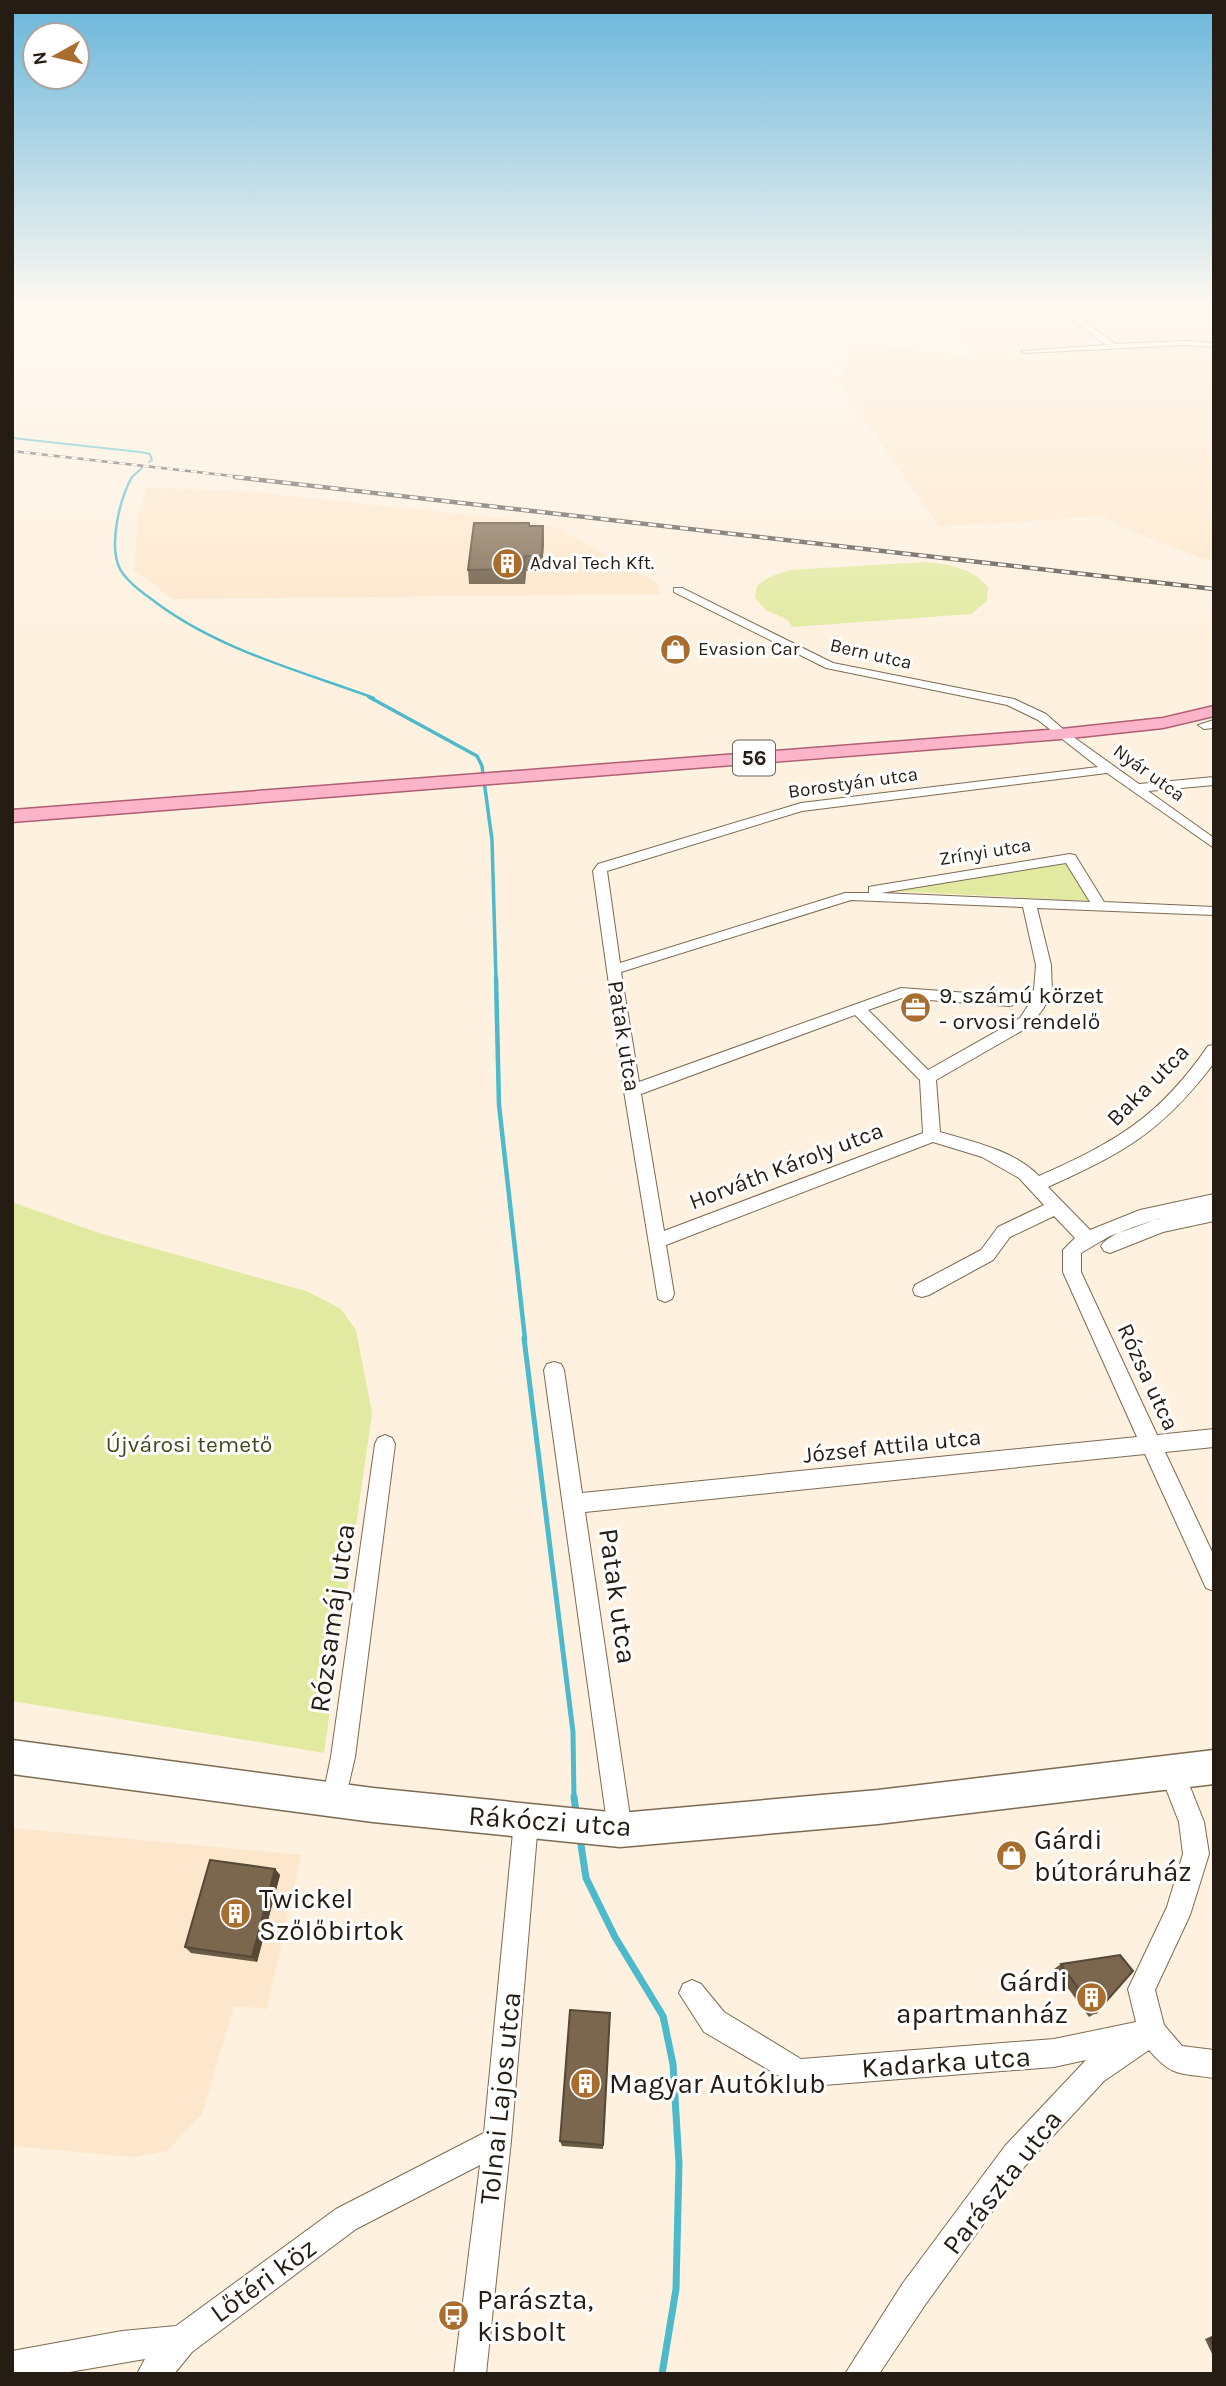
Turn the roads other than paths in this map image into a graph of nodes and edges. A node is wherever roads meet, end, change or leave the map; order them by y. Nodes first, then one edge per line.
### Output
1 (678, 590) dead end
2 (1211, 720) edge
3 (1061, 734) junction
4 (1110, 769) junction
5 (1214, 781) edge
6 (1136, 788) junction
7 (12, 816) edge
8 (1214, 844) edge
9 (608, 864) joint
10 (850, 896) junction
11 (1029, 904) junction
12 (1100, 907) junction
13 (1214, 911) edge
14 (614, 970) junction
15 (1044, 993) junction
16 (1009, 1001) junction
17 (859, 1010) junction
18 (1025, 1021) junction
19 (1214, 1050) edge
20 (928, 1077) junction
21 (632, 1091) junction
22 (932, 1136) junction
23 (1036, 1185) junction
24 (1214, 1201) edge
25 (1056, 1207) junction
26 (1214, 1214) edge
27 (1087, 1239) junction
28 (656, 1241) junction
29 (1110, 1246) dead end
30 (922, 1290) dead end
31 (665, 1294) dead end
32 (554, 1370) dead end
33 (1214, 1438) edge
34 (385, 1444) dead end
35 (1153, 1444) junction
36 (575, 1503) junction
37 (1214, 1581) edge
38 (12, 1757) edge
39 (1214, 1767) edge
40 (1172, 1773) junction
41 (334, 1800) junction
42 (538, 1824) junction
43 (620, 1830) junction
44 (692, 1993) dead end
45 (1152, 2032) junction
46 (1214, 2064) edge
47 (497, 2141) junction
48 (181, 2341) junction
49 (12, 2367) edge
50 (153, 2374) edge
51 (470, 2374) edge
52 (860, 2374) edge

1 - 3 street, Bern utca
2 - 3 main road, 56
3 - 4 street, Nyár utca
3 - 7 main road, 56
4 - 6 street, Nyár utca
4 - 9 street, Borostyán utca
5 - 6 street
6 - 8 street, Nyár utca
9 - 14 street, Patak utca
10 - 11 street, Zrínyi utca
10 - 12 street, Zrínyi utca
10 - 14 street, Zrínyi utca
11 - 12 street, Zrínyi utca
11 - 15 street
12 - 13 street, Zrínyi utca
14 - 21 street, Patak utca
15 - 16 street
15 - 18 street
16 - 17 street
16 - 18 street
17 - 20 street
17 - 21 street
18 - 20 street
19 - 23 street, Baka utca
20 - 22 street
21 - 28 street, Patak utca
22 - 23 street
22 - 28 street, Horváth Károly utca
23 - 25 street
24 - 27 street
25 - 27 street
25 - 30 street
26 - 29 street
27 - 35 street, Rózsa utca
28 - 31 street, Patak utca
32 - 36 street, Patak utca
33 - 35 street, József Attila utca
34 - 41 street, Rózsamáj utca
35 - 36 street, József Attila utca
35 - 37 street, Rózsa utca
36 - 43 street, Patak utca
38 - 41 street, Rákóczi utca
39 - 40 street, Rákóczi utca
40 - 43 street, Rákóczi utca
40 - 45 street
41 - 42 street, Rákóczi utca
42 - 43 street, Rákóczi utca
42 - 47 street, Tolnai Lajos utca
44 - 45 street, Kadarka utca
45 - 46 street
45 - 52 street, Parászta utca
47 - 48 street, Lőtéri köz
47 - 51 street, Tolnai Lajos utca
48 - 49 street
48 - 50 street, Lőtéri köz

